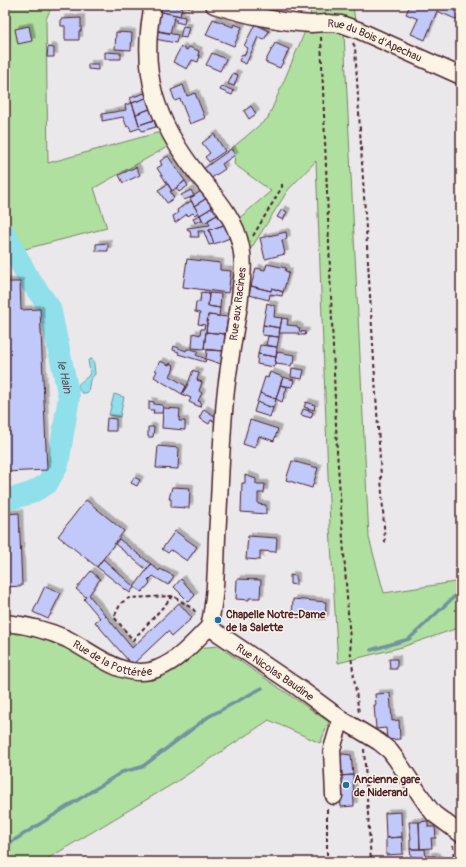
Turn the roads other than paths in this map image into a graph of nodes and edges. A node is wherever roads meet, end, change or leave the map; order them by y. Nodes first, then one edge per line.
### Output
1 (153, 5) edge
2 (214, 5) edge
3 (461, 76) edge
4 (5, 623) edge
5 (209, 627) junction
6 (341, 719) junction
7 (334, 796) road end
8 (461, 834) edge

1 - 5 street, Rue aux Racines
2 - 3 street, Rue du Bois d'Apechau
4 - 5 street, Rue de la Pottérée
5 - 6 street, Rue Nicolas Baudine
6 - 7 street
6 - 8 street, Rue Nicolas Baudine

